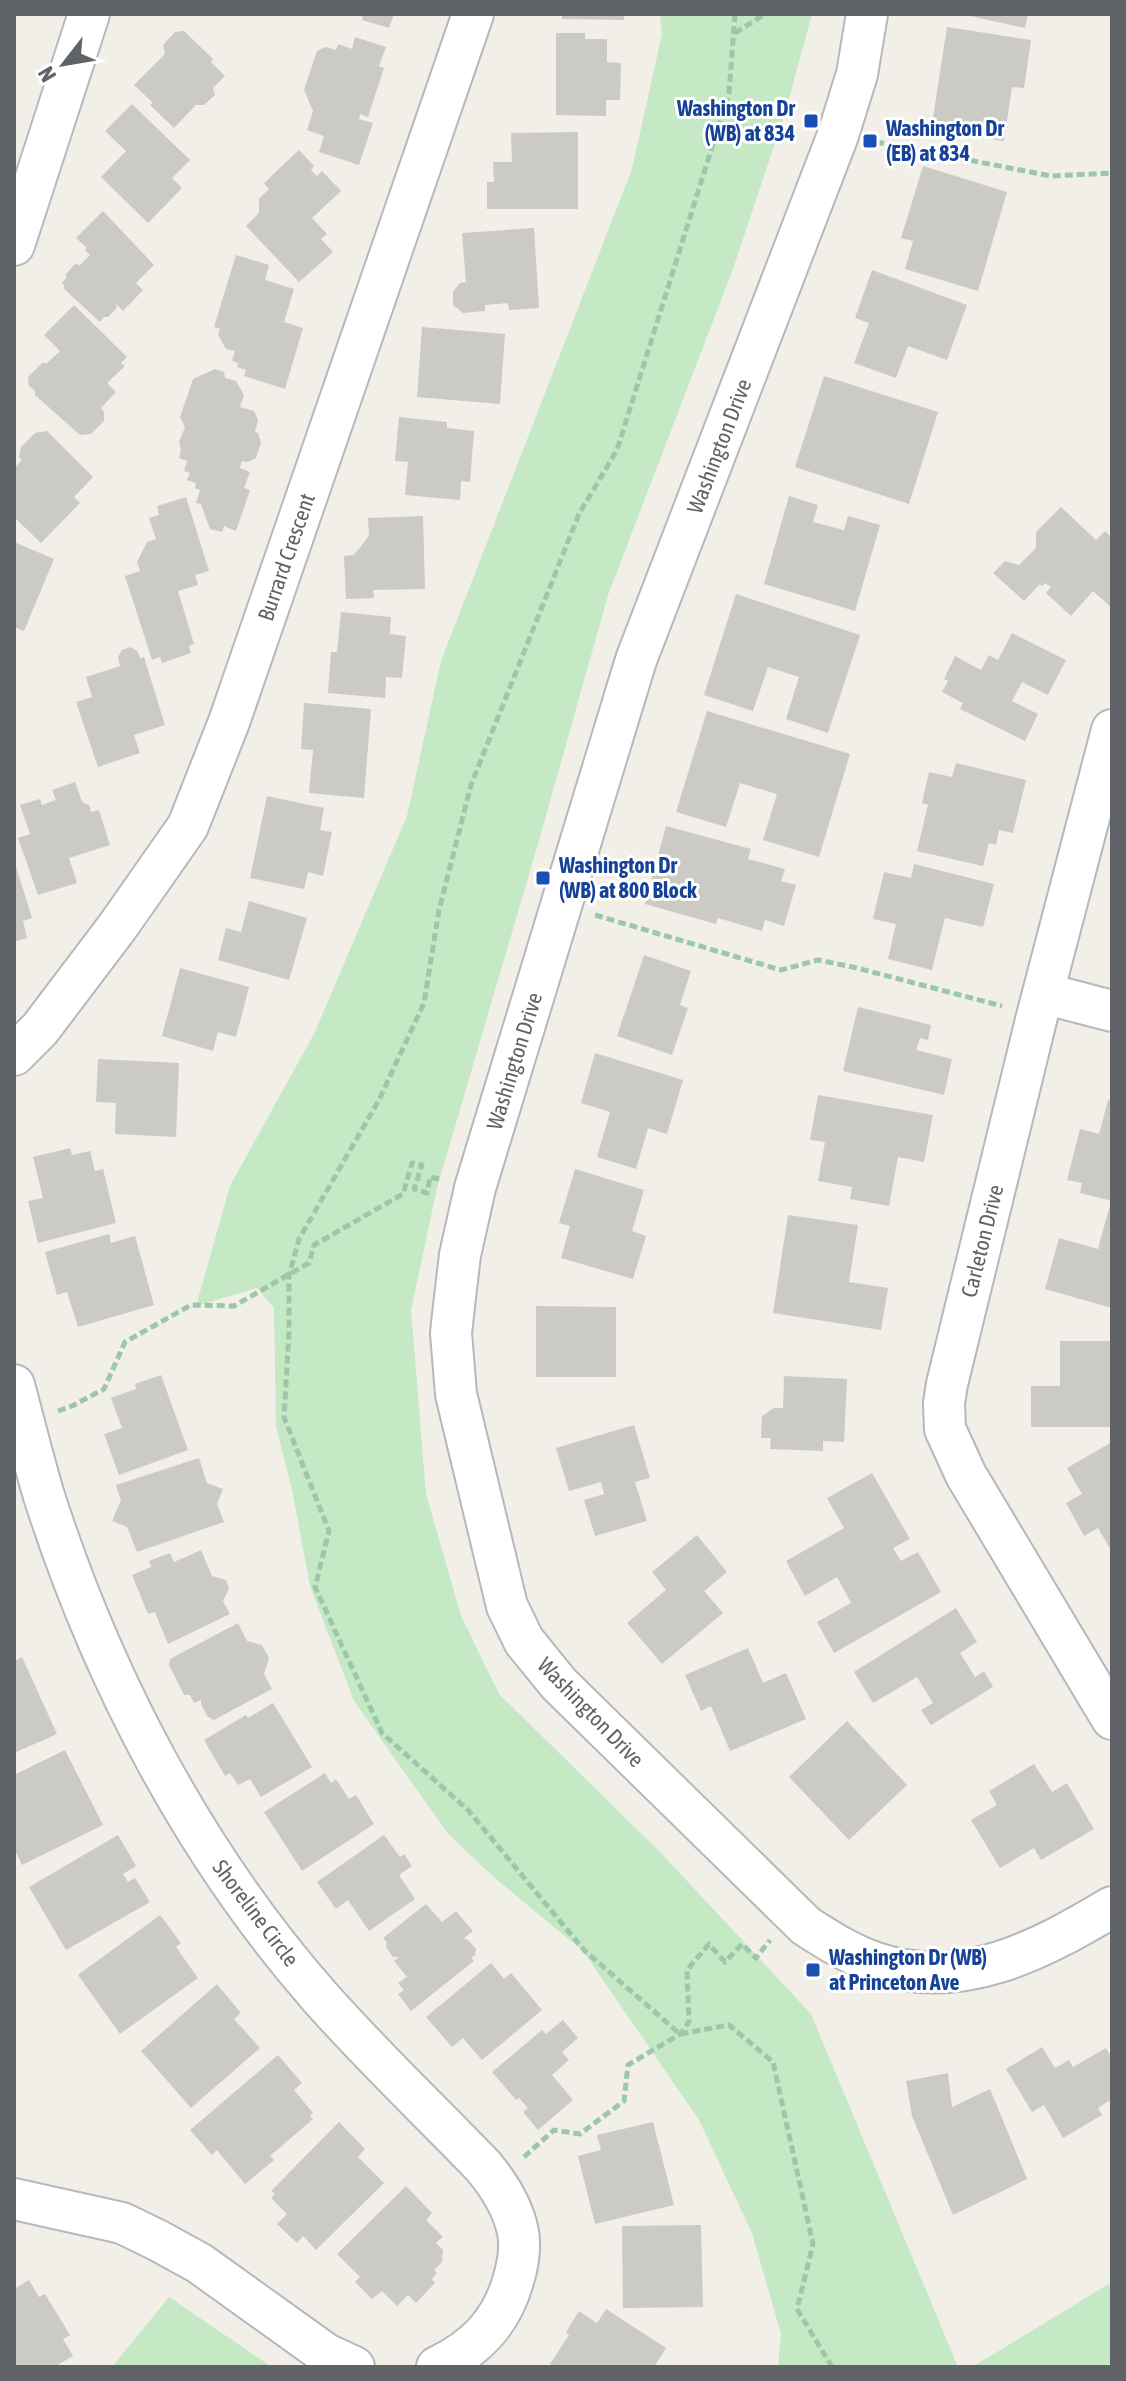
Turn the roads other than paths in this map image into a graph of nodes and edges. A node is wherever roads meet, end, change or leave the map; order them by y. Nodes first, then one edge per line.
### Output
1 (89, 14) edge
2 (473, 14) edge
3 (867, 14) edge
4 (14, 245) edge
5 (1112, 730) edge
6 (1043, 993) junction
7 (1112, 1011) edge
8 (14, 1055) edge
9 (14, 1385) edge
10 (1112, 1719) edge
11 (1112, 1907) edge
12 (14, 2199) edge
13 (354, 2367) edge
14 (437, 2367) edge

1 - 4 street
2 - 8 street, Burrard Crescent
3 - 11 street, Washington Drive
5 - 6 street, Carleton Drive
6 - 7 street
6 - 10 street, Carleton Drive
9 - 14 street, Shoreline Circle
12 - 13 street

